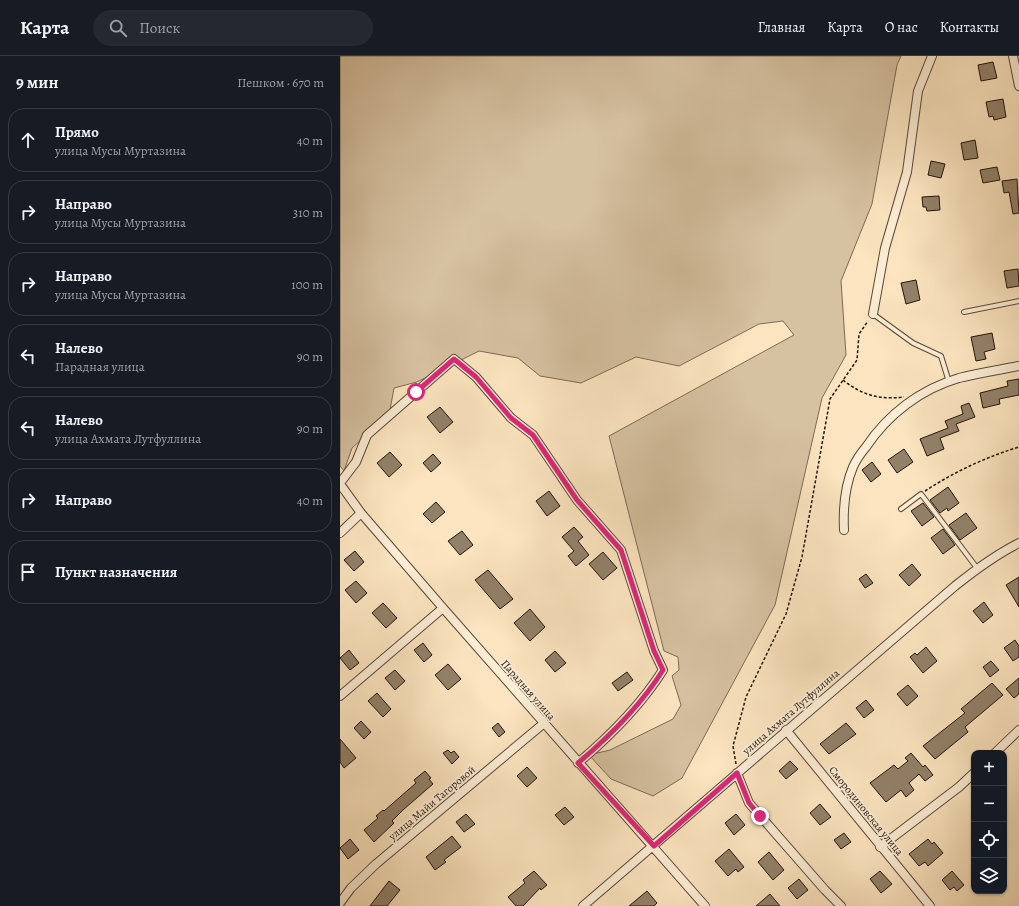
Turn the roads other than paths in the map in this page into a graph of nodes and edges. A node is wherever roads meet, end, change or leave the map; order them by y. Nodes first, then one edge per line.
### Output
1 (932, 56) edge
2 (1013, 56) edge
3 (1019, 86) edge
4 (1019, 301) edge
5 (964, 312) dead end
6 (873, 314) joint
7 (1019, 366) edge
8 (949, 382) junction
9 (340, 483) edge
10 (901, 508) dead end
11 (361, 513) junction
12 (844, 530) dead end
13 (340, 533) edge
14 (1019, 543) edge
15 (977, 568) junction
16 (443, 608) junction
17 (340, 696) edge
18 (544, 724) junction
19 (786, 730) junction
20 (1019, 730) edge
21 (998, 750) edge
22 (578, 763) junction
23 (737, 773) junction
24 (971, 776) edge
25 (654, 846) junction
26 (880, 847) junction
27 (340, 903) edge
28 (583, 906) edge
29 (705, 906) edge
30 (841, 906) edge
31 (930, 906) edge

1 - 6 street
2 - 3 street
4 - 5 lane
6 - 8 lane
7 - 8 street
8 - 12 street
9 - 11 street, Парадная улица
9 - 22 street
10 - 15 lane
11 - 13 street
11 - 16 street, Парадная улица
14 - 15 street, улица Ахмата Лутфуллина
15 - 19 street, улица Ахмата Лутфуллина
16 - 17 street
16 - 18 street, Парадная улица
18 - 22 street, Парадная улица
18 - 27 street, улица Майи Тагоровой
19 - 23 street, улица Ахмата Лутфуллина
19 - 26 street, Смородиновская улица
20 - 21 street
22 - 25 street, Парадная улица
23 - 25 street, улица Ахмата Лутфуллина
23 - 30 street
24 - 26 street
25 - 28 street, улица Ахмата Лутфуллина
25 - 29 street, Парадная улица
26 - 31 street, Смородиновская улица

